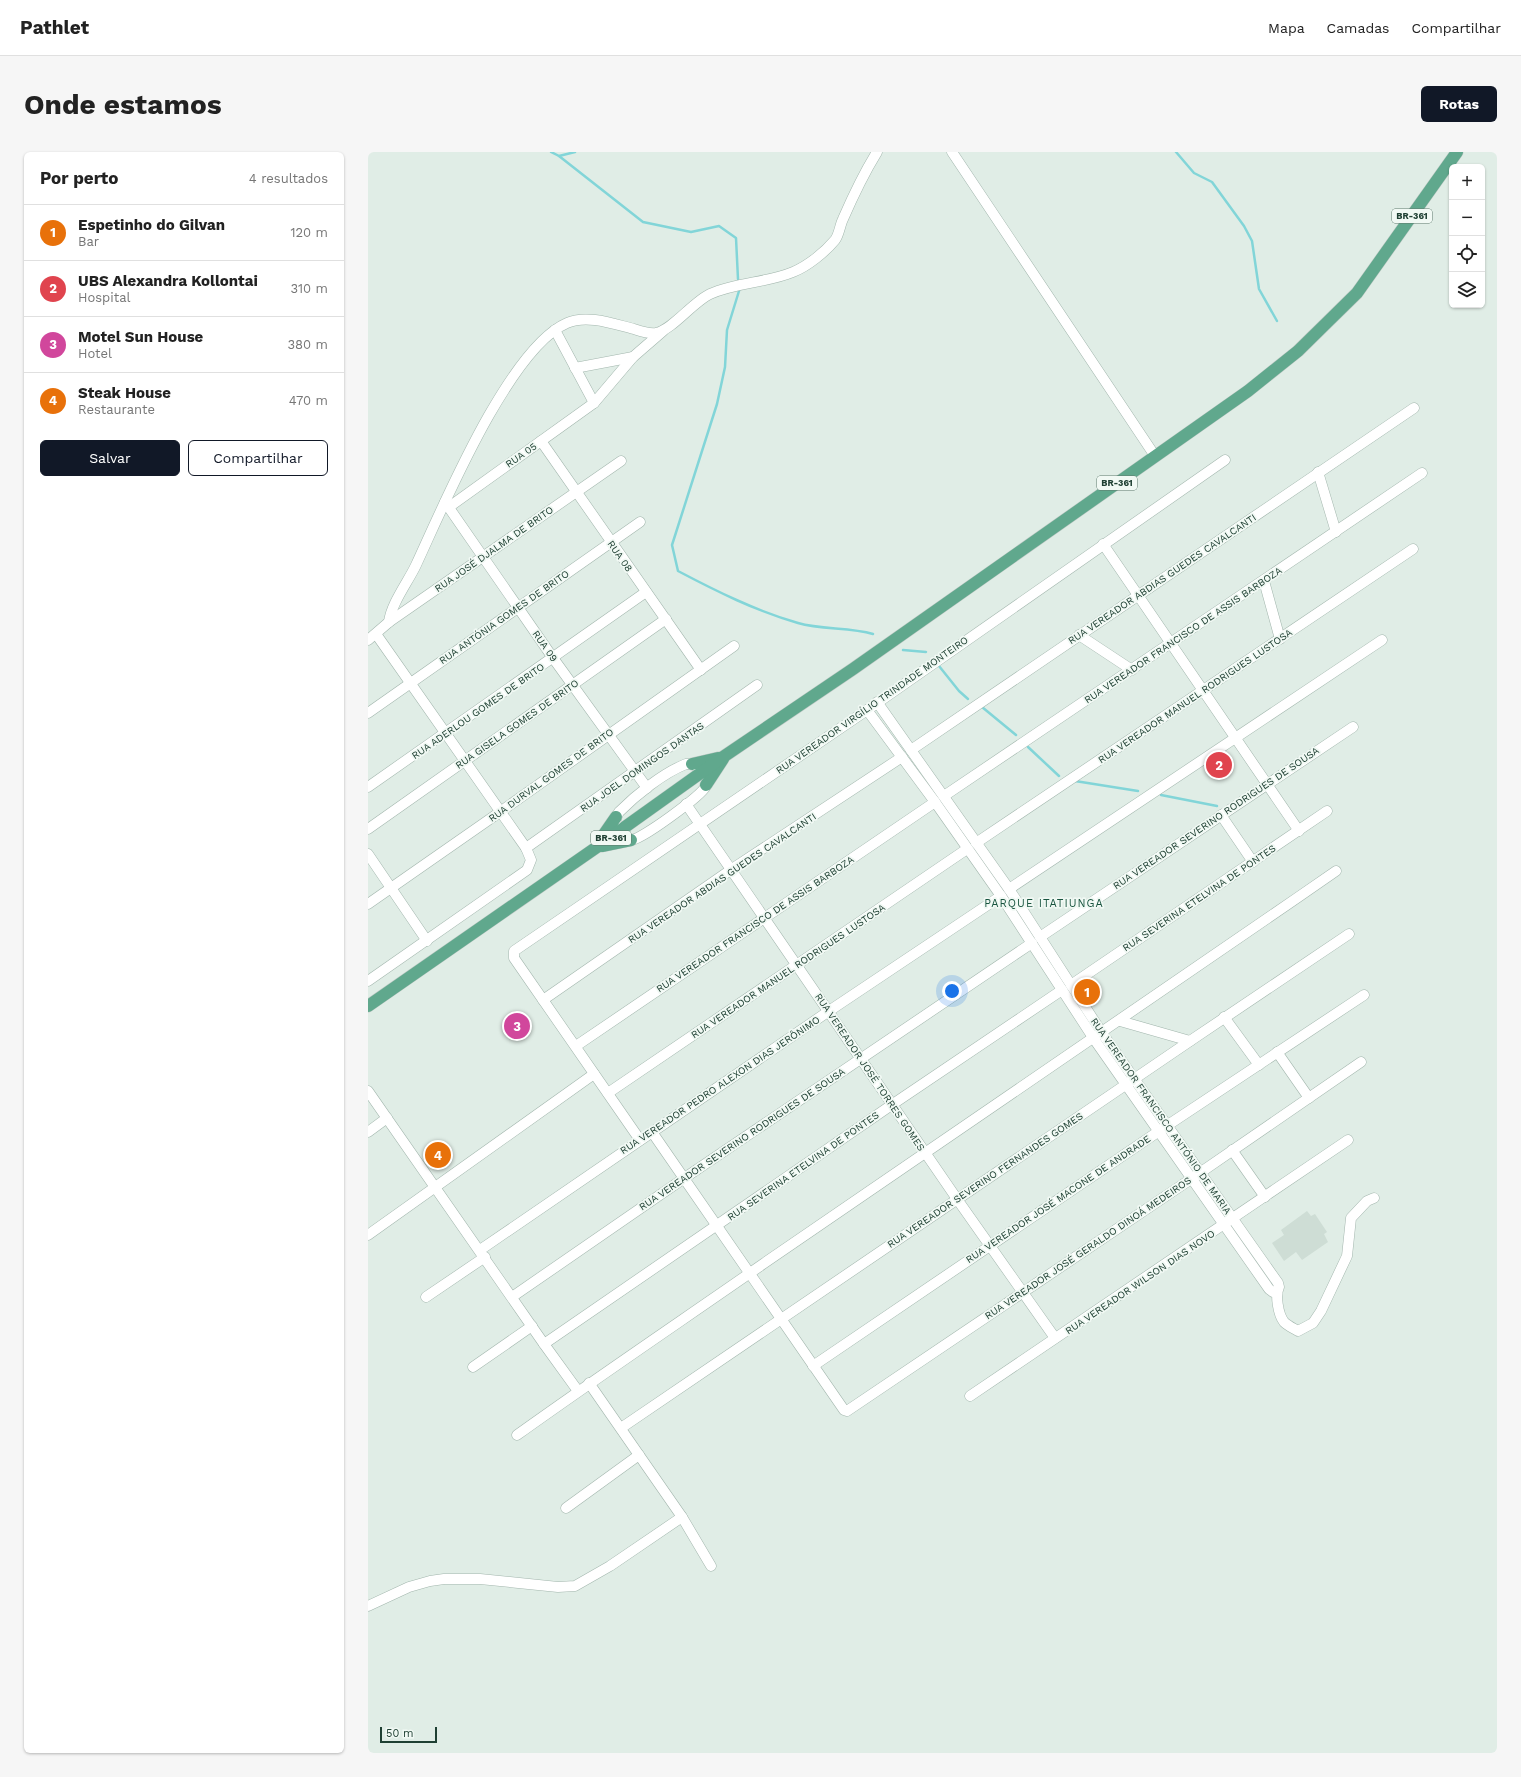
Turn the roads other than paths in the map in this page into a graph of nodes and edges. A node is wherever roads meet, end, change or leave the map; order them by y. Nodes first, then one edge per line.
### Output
1 (877, 152) edge
2 (952, 152) edge
3 (1457, 152) edge
4 (555, 330) junction
5 (664, 330) junction
6 (633, 357) junction
7 (575, 368) junction
8 (594, 403) junction
9 (1414, 408) dead end
10 (541, 441) junction
11 (1155, 456) junction
12 (1225, 460) dead end
13 (621, 461) dead end
14 (1318, 472) junction
15 (1422, 474) dead end
16 (576, 491) junction
17 (447, 504) junction
18 (640, 522) dead end
19 (1336, 532) junction
20 (610, 542) junction
21 (1103, 544) junction
22 (1414, 549) dead end
23 (483, 557) junction
24 (1264, 581) junction
25 (646, 592) junction
26 (1138, 595) junction
27 (518, 607) junction
28 (666, 619) junction
29 (389, 622) junction
30 (1079, 635) junction
31 (372, 637) edge
32 (1280, 639) junction
33 (1382, 640) dead end
34 (1170, 644) junction
35 (734, 646) dead end
36 (553, 658) junction
37 (701, 670) junction
38 (1132, 670) junction
39 (410, 683) junction
40 (574, 685) junction
41 (757, 685) dead end
42 (1204, 691) junction
43 (877, 702) junction
44 (867, 710) junction
45 (368, 713) edge
46 (1353, 727) dead end
47 (446, 733) junction
48 (608, 734) junction
49 (1235, 737) junction
50 (911, 750) junction
51 (724, 756) junction
52 (902, 757) junction
53 (465, 760) junction
54 (692, 764) junction
55 (635, 771) junction
56 (703, 771) junction
57 (1267, 784) junction
58 (706, 785) junction
59 (368, 787) edge
60 (647, 788) junction
61 (944, 796) junction
62 (935, 802) junction
63 (686, 804) junction
64 (500, 812) junction
65 (1327, 812) dead end
66 (1221, 815) junction
67 (616, 817) junction
68 (700, 824) junction
69 (368, 829) edge
70 (1298, 831) junction
71 (618, 832) junction
72 (631, 840) junction
73 (976, 843) junction
74 (526, 848) junction
75 (595, 848) junction
76 (968, 850) junction
77 (368, 854) edge
78 (1253, 862) junction
79 (732, 870) junction
80 (1336, 871) dead end
81 (391, 888) junction
82 (1010, 890) junction
83 (1001, 896) junction
84 (368, 904) edge
85 (764, 917) junction
86 (1349, 934) dead end
87 (1036, 940) junction
88 (427, 941) junction
89 (797, 964) junction
90 (368, 981) edge
91 (1067, 988) junction
92 (1364, 995) dead end
93 (543, 1000) junction
94 (368, 1006) edge
95 (829, 1011) junction
96 (1224, 1017) junction
97 (1120, 1021) junction
98 (1098, 1036) junction
99 (1190, 1041) junction
100 (576, 1046) junction
101 (1278, 1052) junction
102 (861, 1058) junction
103 (1361, 1062) dead end
104 (1258, 1064) junction
105 (594, 1074) junction
106 (1135, 1079) junction
107 (1126, 1085) junction
108 (368, 1091) edge
109 (608, 1093) junction
110 (1309, 1098) junction
111 (893, 1104) junction
112 (387, 1118) junction
113 (1168, 1125) junction
114 (1159, 1131) junction
115 (368, 1132) edge
116 (652, 1132) junction
117 (640, 1140) junction
118 (1348, 1140) dead end
119 (1232, 1150) junction
120 (925, 1152) junction
121 (1201, 1172) junction
122 (683, 1178) junction
123 (1191, 1179) junction
124 (435, 1188) junction
125 (1265, 1197) junction
126 (1374, 1198) dead end
127 (957, 1199) junction
128 (1233, 1218) junction
129 (1224, 1225) junction
130 (717, 1226) junction
131 (368, 1235) edge
132 (990, 1245) junction
133 (482, 1254) junction
134 (750, 1273) junction
135 (1277, 1291) junction
136 (1022, 1292) junction
137 (426, 1297) dead end
138 (512, 1297) junction
139 (780, 1319) junction
140 (532, 1326) junction
141 (1055, 1338) junction
142 (544, 1344) junction
143 (813, 1366) junction
144 (473, 1367) dead end
145 (590, 1383) junction
146 (578, 1391) junction
147 (970, 1396) dead end
148 (621, 1428) junction
149 (517, 1435) dead end
150 (639, 1455) junction
151 (566, 1508) dead end
152 (682, 1518) junction
153 (711, 1566) dead end
154 (368, 1606) edge

1 - 5 street, RUA 05
2 - 11 street
3 - 11 main road, BR-361
4 - 5 street
4 - 7 street
4 - 17 street
5 - 6 street, RUA 05
6 - 7 street
6 - 8 street, RUA 05
7 - 8 street
8 - 10 street, RUA 05
9 - 14 street, RUA VEREADOR ABDIAS GUEDES CAVALCANTI
10 - 16 street, RUA 08
10 - 17 street, RUA 05
11 - 51 main road, BR-361
12 - 21 street, RUA VEREADOR VIRGÍLIO TRINDADE MONTEIRO
13 - 16 street, RUA JOSÉ DJALMA DE BRITO
14 - 19 street
14 - 26 street, RUA VEREADOR ABDIAS GUEDES CAVALCANTI
15 - 19 street, RUA VEREADOR FRANCISCO DE ASSIS BARBOZA
16 - 20 street, RUA 08
16 - 23 street, RUA JOSÉ DJALMA DE BRITO
17 - 23 street, RUA 09
17 - 29 street
18 - 20 street, RUA ANTÓNIA GOMES DE BRITO
19 - 24 street, RUA VEREADOR FRANCISCO DE ASSIS BARBOZA
20 - 25 street, RUA 08
20 - 27 street, RUA ANTÓNIA GOMES DE BRITO
21 - 26 street
21 - 43 street, RUA VEREADOR VIRGÍLIO TRINDADE MONTEIRO
22 - 32 street, RUA VEREADOR MANUEL RODRIGUES LUSTOSA
23 - 27 street, RUA 09
23 - 29 street, RUA JOSÉ DJALMA DE BRITO
24 - 32 street
24 - 34 street, RUA VEREADOR FRANCISCO DE ASSIS BARBOZA
25 - 28 street, RUA 08
25 - 36 street, RUA ADERLOU GOMES DE BRITO
26 - 30 street, RUA VEREADOR ABDIAS GUEDES CAVALCANTI
26 - 34 street
27 - 36 street, RUA 09
27 - 39 street, RUA ANTÓNIA GOMES DE BRITO
28 - 37 street, RUA 08
28 - 40 street, RUA GISELA GOMES DE BRITO
29 - 31 street, RUA JOSÉ DJALMA DE BRITO
30 - 38 street
30 - 50 street, RUA VEREADOR ABDIAS GUEDES CAVALCANTI
31 - 39 street
32 - 42 street, RUA VEREADOR MANUEL RODRIGUES LUSTOSA
33 - 49 street
34 - 38 street, RUA VEREADOR FRANCISCO DE ASSIS BARBOZA
34 - 42 street
35 - 37 street, RUA DURVAL GOMES DE BRITO
36 - 40 street, RUA 09
36 - 47 street, RUA ADERLOU GOMES DE BRITO
37 - 48 street, RUA DURVAL GOMES DE BRITO
38 - 61 street, RUA VEREADOR FRANCISCO DE ASSIS BARBOZA
39 - 45 street, RUA ANTÓNIA GOMES DE BRITO
39 - 47 street
40 - 48 street, RUA 09
40 - 53 street, RUA GISELA GOMES DE BRITO
41 - 55 street, RUA JOEL DOMINGOS DANTAS
42 - 49 street
42 - 73 street, RUA VEREADOR MANUEL RODRIGUES LUSTOSA
43 - 44 street, RUA VEREADOR VIRGÍLIO TRINDADE MONTEIRO
43 - 50 street, RUA VEREADOR FRANCISCO ANTÓNIO DE MARIA
44 - 52 street
44 - 68 street, RUA VEREADOR VIRGÍLIO TRINDADE MONTEIRO
46 - 57 street, RUA VEREADOR SEVERINO RODRIGUES DE SOUSA
47 - 53 street
47 - 59 street, RUA ADERLOU GOMES DE BRITO
48 - 55 street, RUA 09
48 - 64 street, RUA DURVAL GOMES DE BRITO
49 - 57 street
49 - 82 street
50 - 61 street, RUA VEREADOR FRANCISCO ANTÓNIO DE MARIA
51 - 54 main road
51 - 56 main road, BR-361
51 - 58 main road
52 - 62 street
52 - 79 street, RUA VEREADOR ABDIAS GUEDES CAVALCANTI
53 - 64 street
53 - 69 street, RUA GISELA GOMES DE BRITO
54 - 56 street
54 - 60 street
55 - 60 street, RUA 09
55 - 74 street, RUA JOEL DOMINGOS DANTAS
56 - 58 street
56 - 71 main road, BR-361
57 - 66 street, RUA VEREADOR SEVERINO RODRIGUES DE SOUSA
57 - 70 street
58 - 63 street
60 - 67 street
61 - 73 street, RUA VEREADOR FRANCISCO ANTÓNIO DE MARIA
62 - 76 street
62 - 85 street, RUA VEREADOR FRANCISCO DE ASSIS BARBOZA
63 - 68 street, RUA VEREADOR JOSÉ TORRES GOMES
63 - 72 street
64 - 74 street
64 - 81 street, RUA DURVAL GOMES DE BRITO
65 - 70 street, RUA SEVERINA ETELVINA DE PONTES
66 - 78 street
66 - 87 street, RUA VEREADOR SEVERINO RODRIGUES DE SOUSA
67 - 71 street
67 - 75 main road
68 - 79 street, RUA VEREADOR JOSÉ TORRES GOMES
68 - 93 street, RUA VEREADOR VIRGÍLIO TRINDADE MONTEIRO
70 - 78 street, RUA SEVERINA ETELVINA DE PONTES
71 - 72 street
71 - 75 main road, BR-361
72 - 75 main road
73 - 82 street, RUA VEREADOR FRANCISCO ANTÓNIO DE MARIA
74 - 88 street
75 - 94 main road, BR-361
76 - 83 street
76 - 89 street, RUA VEREADOR MANUEL RODRIGUES LUSTOSA
77 - 81 street
78 - 91 street, RUA SEVERINA ETELVINA DE PONTES
79 - 85 street, RUA VEREADOR JOSÉ TORRES GOMES
79 - 93 street, RUA VEREADOR ABDIAS GUEDES CAVALCANTI
80 - 97 street
81 - 84 street, RUA DURVAL GOMES DE BRITO
81 - 88 street
82 - 87 street, RUA VEREADOR FRANCISCO ANTÓNIO DE MARIA
83 - 87 street
83 - 95 street, RUA VEREADOR PEDRO ALEXON DIAS JERÔNIMO
85 - 89 street, RUA VEREADOR JOSÉ TORRES GOMES
85 - 100 street, RUA VEREADOR FRANCISCO DE ASSIS BARBOZA
86 - 96 street, RUA VEREADOR SEVERINO FERNANDES GOMES
87 - 91 street, RUA VEREADOR FRANCISCO ANTÓNIO DE MARIA
87 - 102 street, RUA VEREADOR SEVERINO RODRIGUES DE SOUSA
88 - 90 street
89 - 95 street, RUA VEREADOR JOSÉ TORRES GOMES
89 - 109 street, RUA VEREADOR MANUEL RODRIGUES LUSTOSA
91 - 98 street, RUA VEREADOR FRANCISCO ANTÓNIO DE MARIA
91 - 111 street, RUA SEVERINA ETELVINA DE PONTES
92 - 101 street, RUA VEREADOR JOSÉ MACONE DE ANDRADE
93 - 100 street
95 - 102 street, RUA VEREADOR JOSÉ TORRES GOMES
95 - 116 street, RUA VEREADOR PEDRO ALEXON DIAS JERÔNIMO
96 - 99 street, RUA VEREADOR SEVERINO FERNANDES GOMES
96 - 104 street
97 - 98 street
97 - 99 street
98 - 106 street, RUA VEREADOR FRANCISCO ANTÓNIO DE MARIA
98 - 107 street
98 - 120 street
99 - 106 street, RUA VEREADOR SEVERINO FERNANDES GOMES
100 - 105 street
101 - 104 street, RUA VEREADOR JOSÉ MACONE DE ANDRADE
101 - 110 street
102 - 111 street, RUA VEREADOR JOSÉ TORRES GOMES
102 - 122 street, RUA VEREADOR SEVERINO RODRIGUES DE SOUSA
103 - 110 street, RUA VEREADOR JOSÉ GERALDO DINOÁ MEDEIROS
104 - 113 street, RUA VEREADOR JOSÉ MACONE DE ANDRADE
105 - 109 street
105 - 124 street
106 - 107 street, RUA VEREADOR SEVERINO FERNANDES GOMES
106 - 113 street, RUA VEREADOR FRANCISCO ANTÓNIO DE MARIA
107 - 114 street
107 - 127 street, RUA VEREADOR SEVERINO FERNANDES GOMES
108 - 112 street
109 - 117 street
110 - 119 street, RUA VEREADOR JOSÉ GERALDO DINOÁ MEDEIROS
111 - 120 street, RUA VEREADOR JOSÉ TORRES GOMES
111 - 130 street, RUA SEVERINA ETELVINA DE PONTES
112 - 115 street
112 - 124 street
113 - 114 street, RUA VEREADOR JOSÉ MACONE DE ANDRADE
113 - 121 street, RUA VEREADOR FRANCISCO ANTÓNIO DE MARIA
114 - 123 street
114 - 132 street, RUA VEREADOR JOSÉ MACONE DE ANDRADE
116 - 117 street, RUA VEREADOR PEDRO ALEXON DIAS JERÔNIMO
116 - 122 street
117 - 133 street, RUA VEREADOR PEDRO ALEXON DIAS JERÔNIMO
118 - 125 street, RUA VEREADOR WILSON DIAS NOVO
119 - 121 street, RUA VEREADOR JOSÉ GERALDO DINOÁ MEDEIROS
119 - 125 street
120 - 127 street, RUA VEREADOR JOSÉ TORRES GOMES
120 - 134 street
121 - 123 street, RUA VEREADOR JOSÉ GERALDO DINOÁ MEDEIROS
121 - 128 street, RUA VEREADOR FRANCISCO ANTÓNIO DE MARIA
122 - 130 street
122 - 138 street, RUA VEREADOR SEVERINO RODRIGUES DE SOUSA
123 - 129 street
123 - 136 street, RUA VEREADOR JOSÉ GERALDO DINOÁ MEDEIROS
124 - 131 street
124 - 133 street
125 - 128 street, RUA VEREADOR WILSON DIAS NOVO
126 - 135 street, RUA VEREADOR FRANCISCO ANTÓNIO DE MARIA
127 - 132 street, RUA VEREADOR JOSÉ TORRES GOMES
127 - 139 street, RUA VEREADOR SEVERINO FERNANDES GOMES
128 - 129 street, RUA VEREADOR WILSON DIAS NOVO
128 - 135 street, RUA VEREADOR FRANCISCO ANTÓNIO DE MARIA
129 - 135 street
129 - 141 street, RUA VEREADOR WILSON DIAS NOVO
130 - 134 street
130 - 142 street, RUA SEVERINA ETELVINA DE PONTES
132 - 136 street, RUA VEREADOR JOSÉ TORRES GOMES
132 - 143 street, RUA VEREADOR JOSÉ MACONE DE ANDRADE
133 - 137 street, RUA VEREADOR PEDRO ALEXON DIAS JERÔNIMO
133 - 138 street
134 - 139 street
134 - 145 street
136 - 141 street, RUA VEREADOR JOSÉ TORRES GOMES
136 - 143 street, RUA VEREADOR JOSÉ GERALDO DINOÁ MEDEIROS
138 - 140 street
139 - 143 street
139 - 148 street, RUA VEREADOR SEVERINO FERNANDES GOMES
140 - 142 street
140 - 144 street
141 - 147 street, RUA VEREADOR WILSON DIAS NOVO
142 - 146 street
145 - 146 street
145 - 148 street
146 - 149 street
148 - 150 street
150 - 151 street
150 - 152 street
152 - 153 street
152 - 154 street

